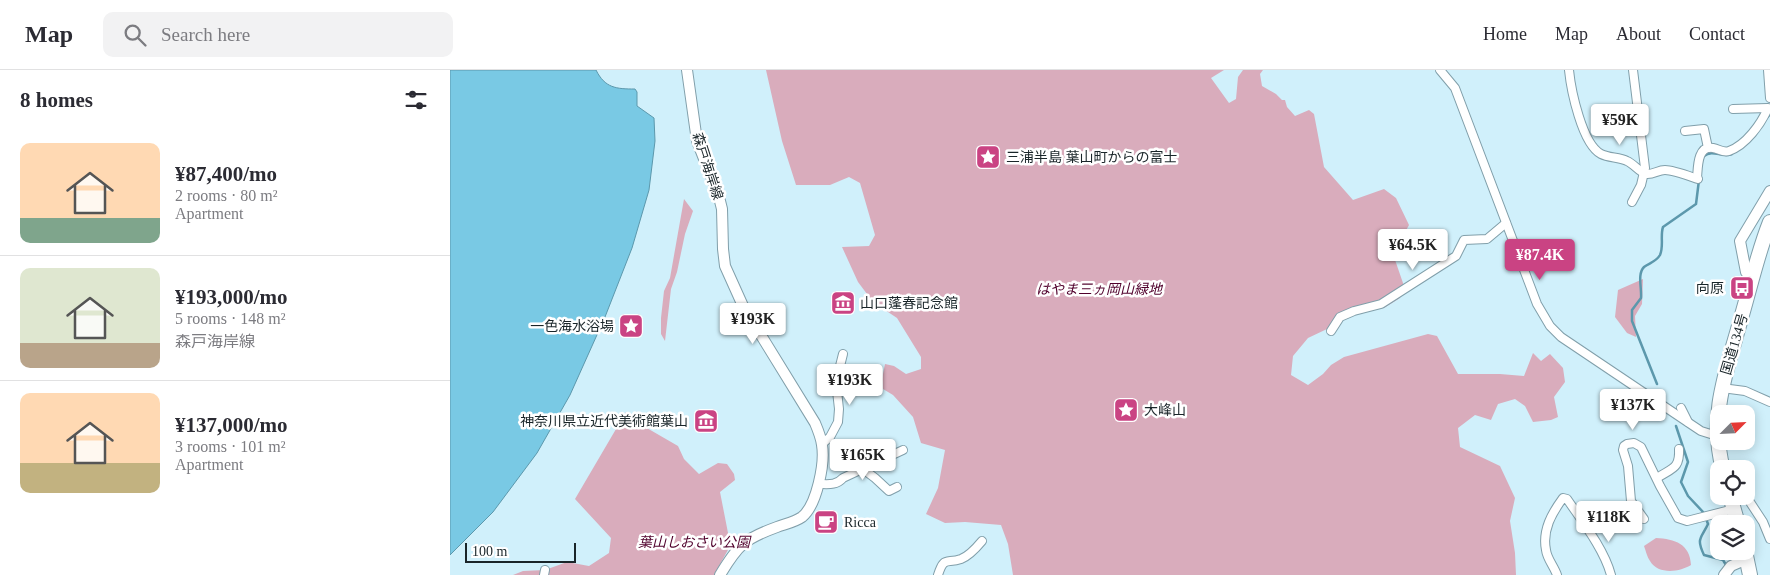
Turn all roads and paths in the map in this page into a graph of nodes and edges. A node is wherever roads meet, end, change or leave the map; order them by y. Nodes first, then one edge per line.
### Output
1 (686, 70) edge
2 (1440, 70) edge
3 (1569, 70) edge
4 (1633, 70) edge
5 (1768, 70) edge
6 (1770, 98) edge
7 (1769, 108) edge
8 (1733, 109) dead end
9 (1685, 131) dead end
10 (1708, 148) junction
11 (1644, 174) junction
12 (1770, 191) edge
13 (1632, 202) dead end
14 (1770, 222) edge
15 (1506, 223) junction
16 (1752, 280) junction
17 (1330, 331) dead end
18 (844, 354) dead end
19 (1722, 388) junction
20 (1770, 402) edge
21 (1719, 405) edge
22 (1681, 408) dead end
23 (1689, 423) junction
24 (1710, 434) edge
25 (822, 444) junction
26 (903, 450) dead end
27 (1679, 450) dead end
28 (863, 469) junction
29 (1657, 478) junction
30 (818, 484) junction
31 (897, 487) dead end
32 (1726, 505) edge
33 (1752, 505) edge
34 (1644, 520) dead end
35 (1770, 539) edge
36 (982, 541) dead end
37 (1739, 560) edge
38 (1747, 560) edge
39 (720, 575) edge
40 (938, 575) edge
41 (1557, 575) edge
42 (1611, 575) edge
43 (1724, 575) edge
44 (1750, 575) edge

1 - 25 main road, 森戸海岸線
2 - 15 street
3 - 11 street
4 - 11 street
5 - 6 street
7 - 8 street
7 - 10 street
9 - 10 street
10 - 11 street
11 - 13 street
12 - 16 main road
14 - 16 highway, 国道134号
15 - 17 street
15 - 23 street
16 - 19 highway, 国道134号
18 - 25 street
19 - 20 street
19 - 21 highway, 国道134号
22 - 23 street
23 - 24 street
25 - 30 main road, 森戸海岸線
26 - 28 street
27 - 29 street
28 - 30 street
28 - 31 street
29 - 32 street
29 - 34 street
30 - 39 main road, 森戸海岸線
33 - 35 street
36 - 40 street
37 - 43 main road
38 - 44 highway
41 - 42 street

